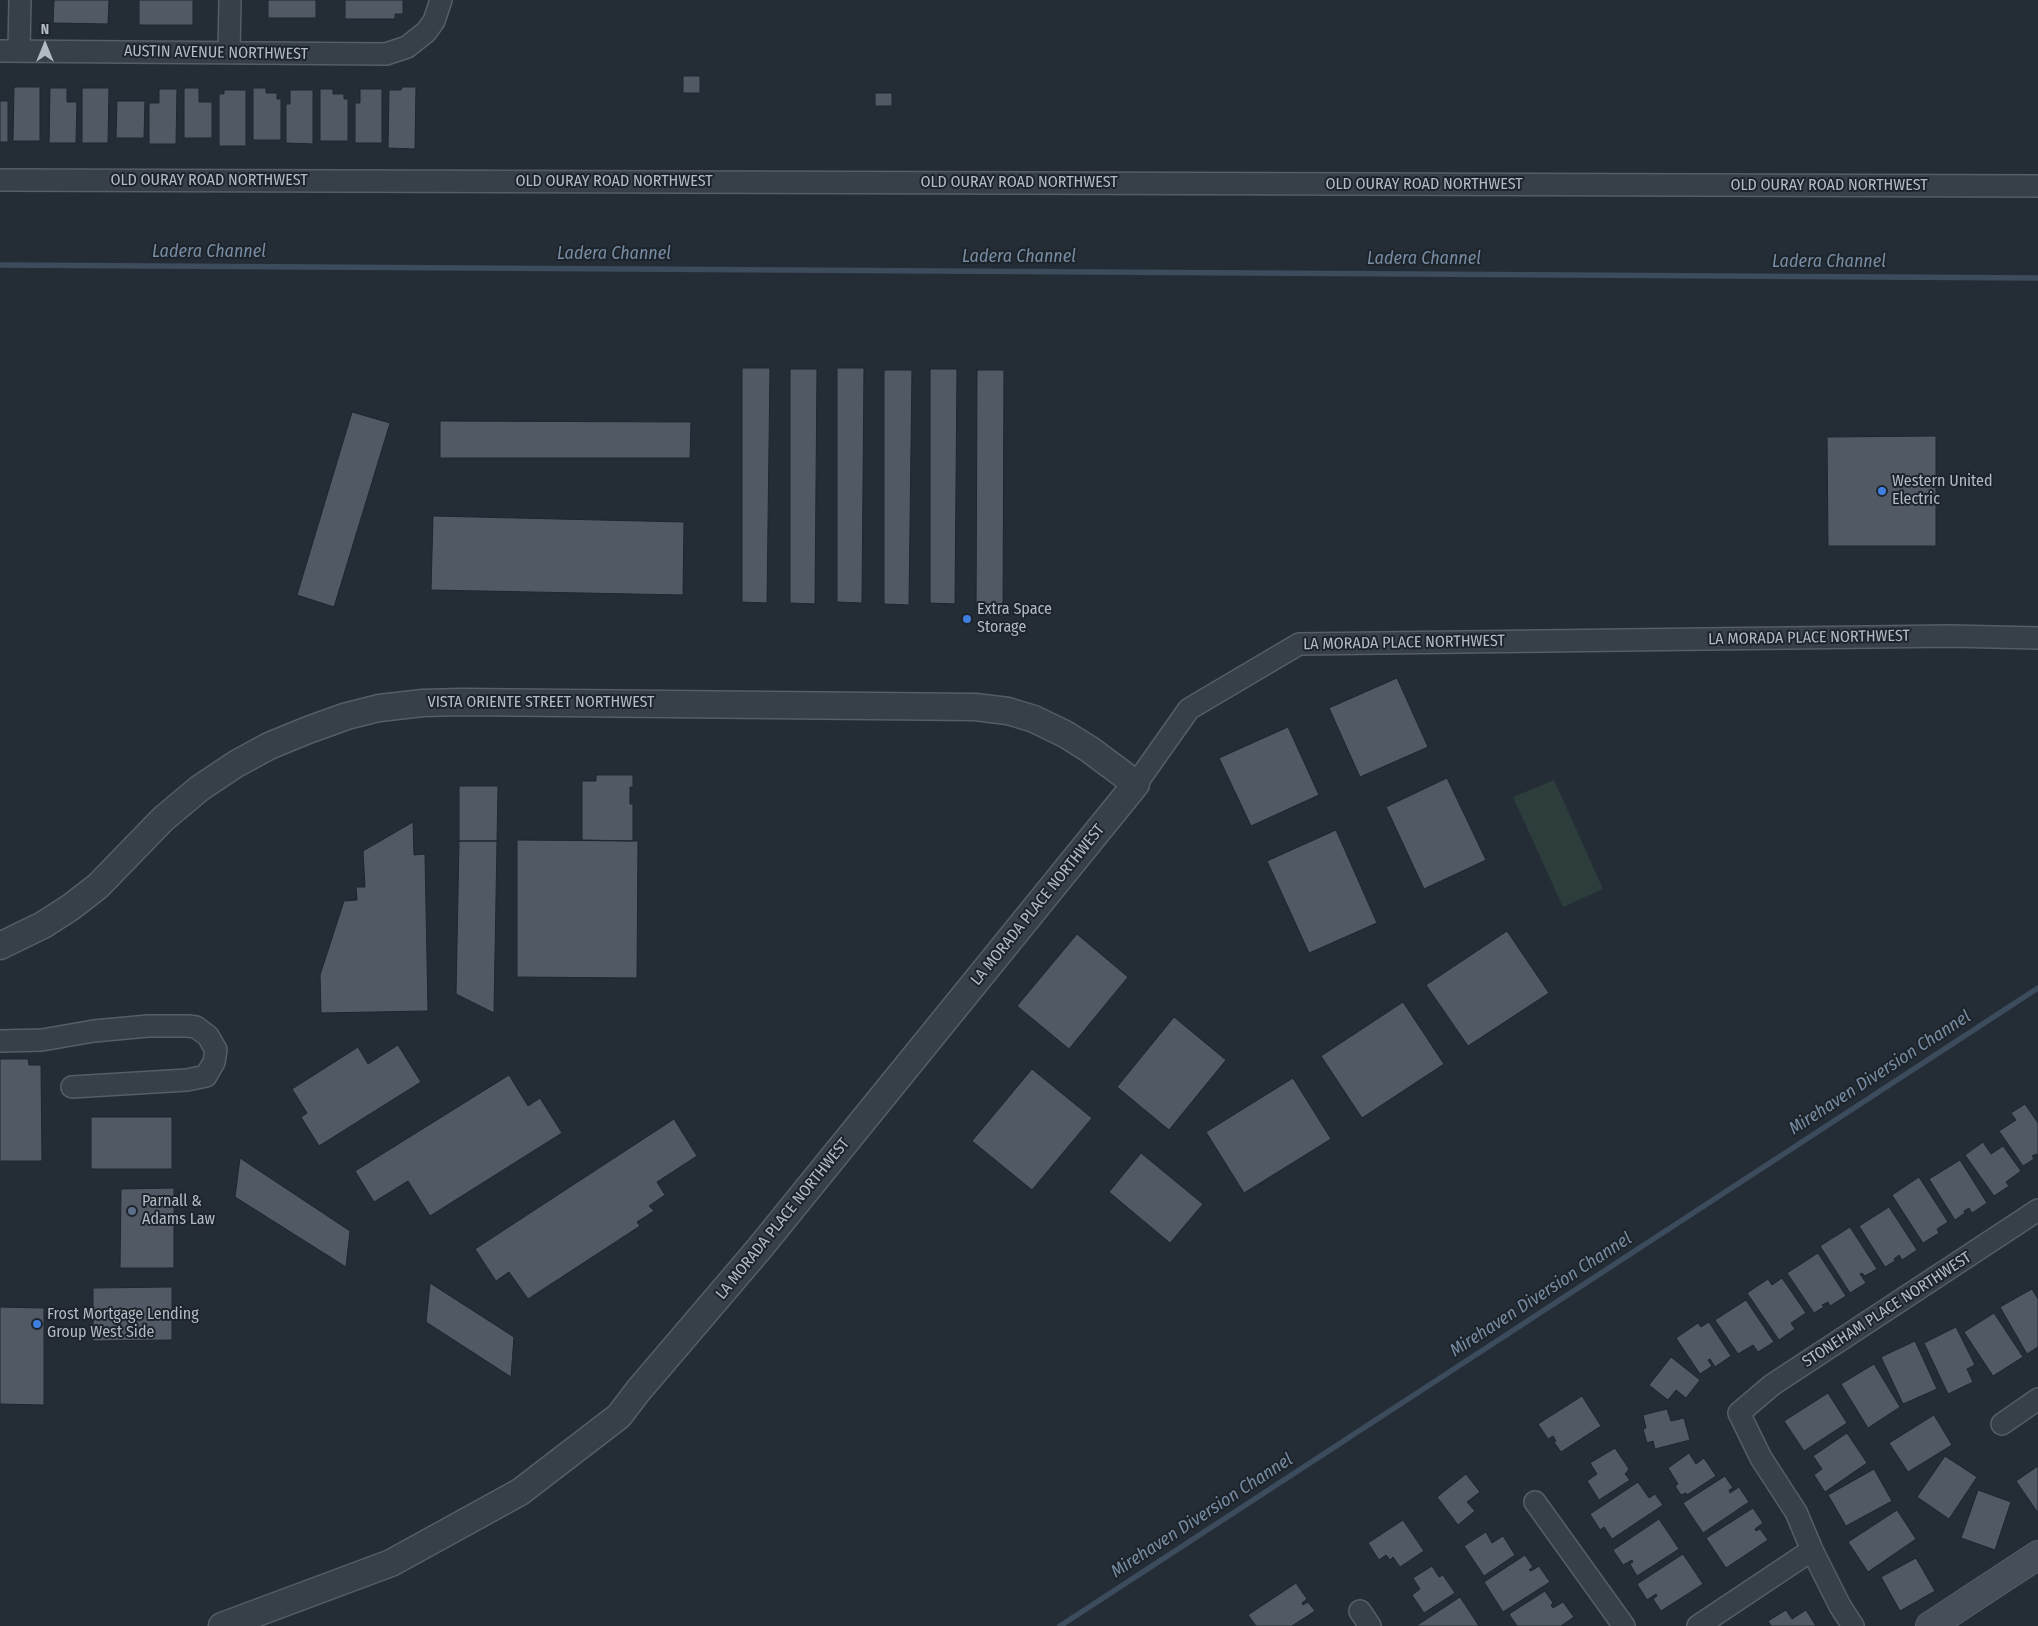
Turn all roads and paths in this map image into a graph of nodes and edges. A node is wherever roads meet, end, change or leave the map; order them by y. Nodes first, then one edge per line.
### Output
1 (20, 0) edge
2 (230, 0) edge
3 (441, 0) edge
4 (10, 51) edge
5 (229, 53) junction
6 (0, 180) edge
7 (2038, 186) edge
8 (2038, 638) edge
9 (1136, 784) junction
10 (0, 946) edge
11 (0, 1041) edge
12 (72, 1087) dead end
13 (2038, 1210) edge
14 (2038, 1398) edge
15 (2002, 1424) dead end
16 (1535, 1502) dead end
17 (1812, 1550) junction
18 (2038, 1556) edge
19 (222, 1626) edge
20 (1624, 1626) edge
21 (1698, 1626) edge
22 (1854, 1626) edge
23 (1930, 1626) edge

1 - 4 street
2 - 5 street
3 - 5 street, AUSTIN AVENUE NORTHWEST
4 - 5 street, AUSTIN AVENUE NORTHWEST
6 - 7 street, OLD OURAY ROAD NORTHWEST
8 - 9 street, LA MORADA PLACE NORTHWEST
9 - 10 street, VISTA ORIENTE STREET NORTHWEST
9 - 19 street, LA MORADA PLACE NORTHWEST
11 - 12 street
13 - 17 street, STONEHAM PLACE NORTHWEST
14 - 15 street
16 - 20 street
17 - 21 street
17 - 22 street
18 - 23 main road

